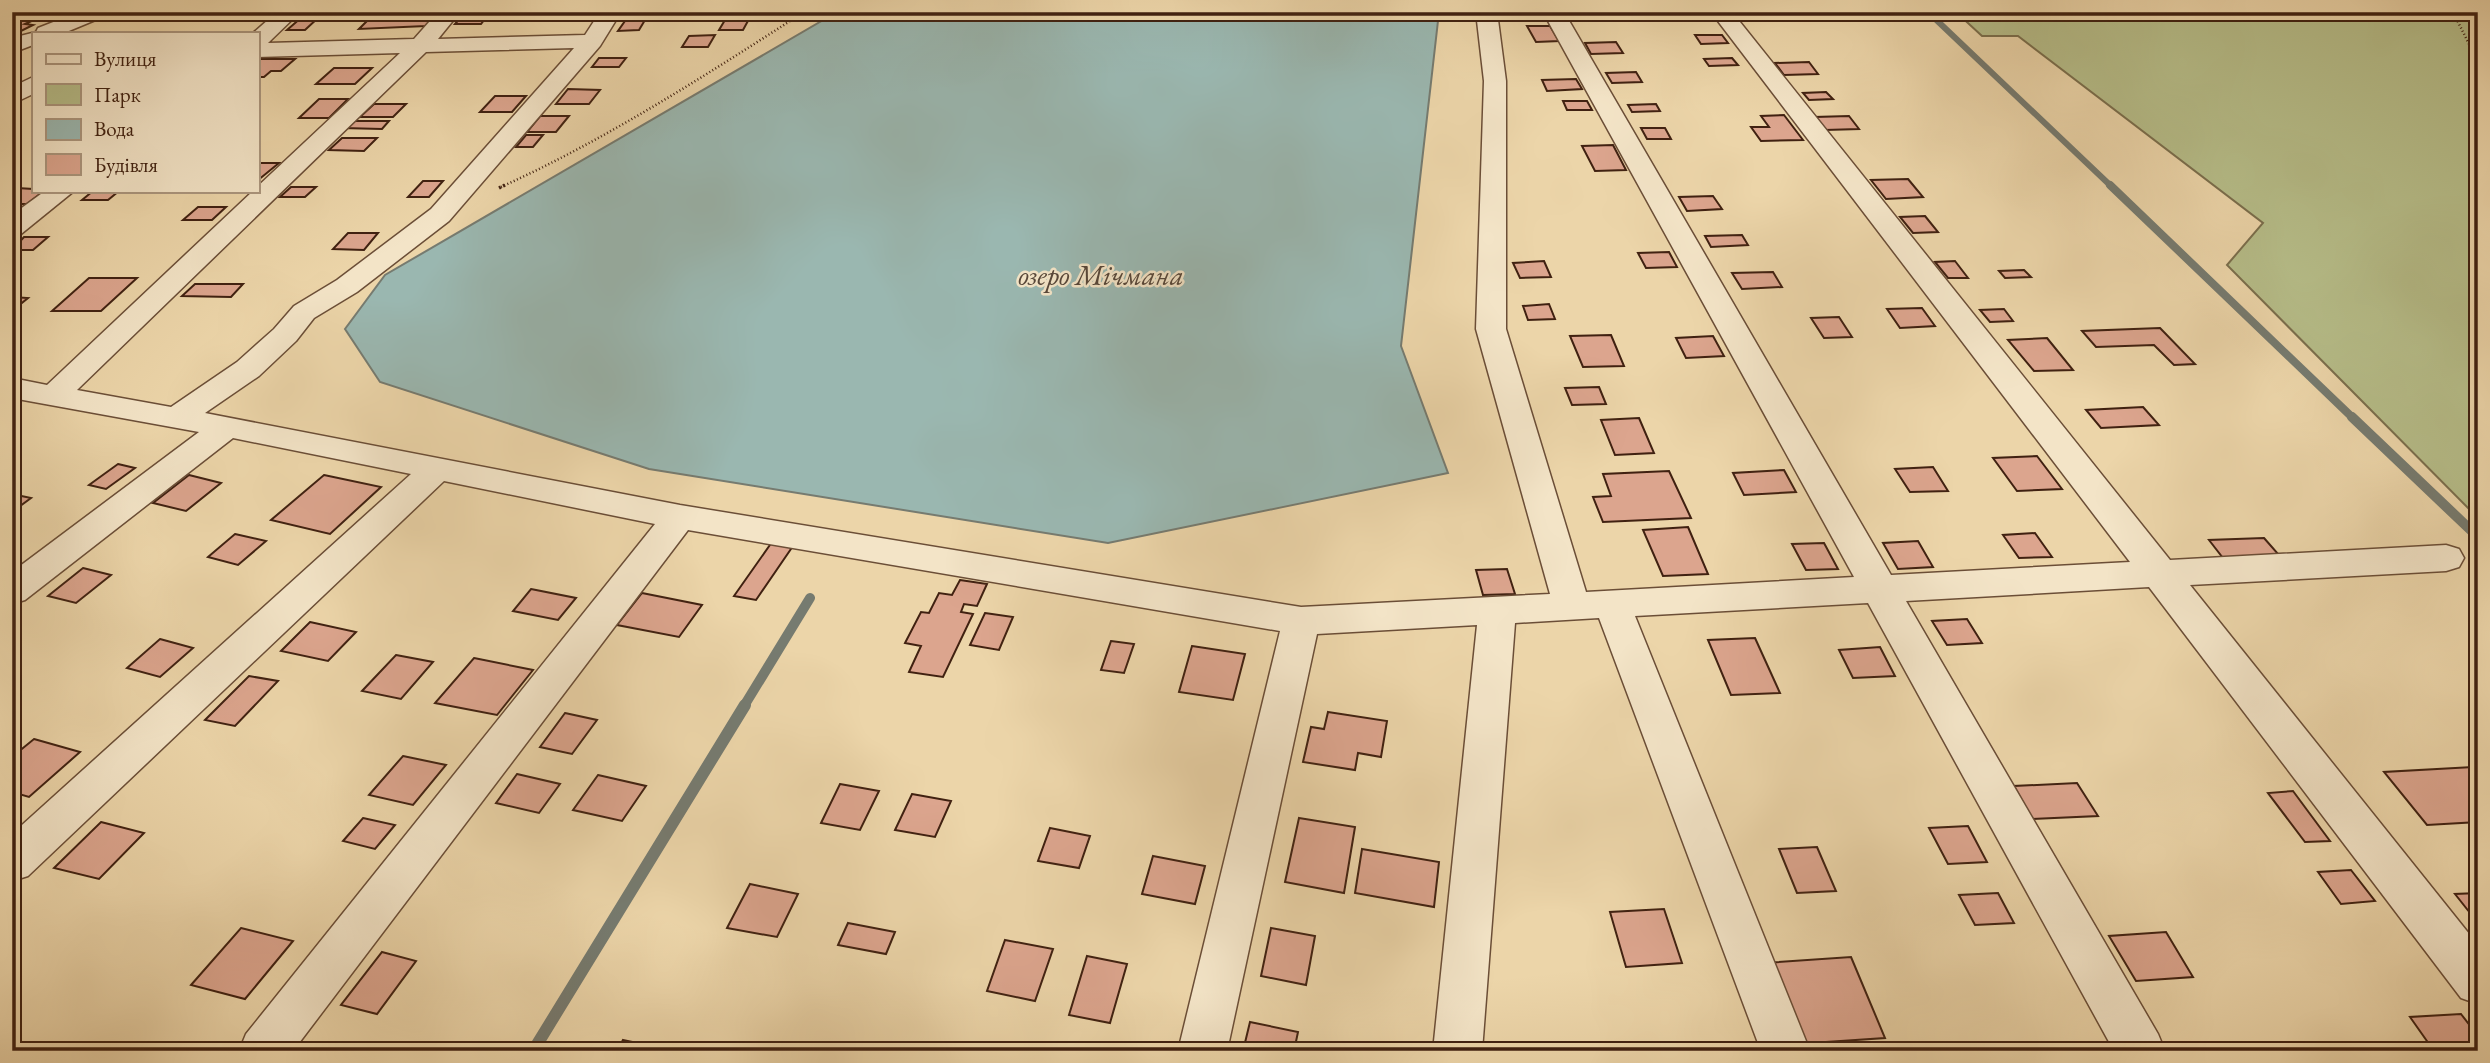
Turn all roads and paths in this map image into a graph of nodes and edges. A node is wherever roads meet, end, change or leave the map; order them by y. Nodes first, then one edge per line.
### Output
1 (99, 12) edge
2 (290, 12) edge
3 (450, 12) edge
4 (611, 12) edge
5 (804, 12) edge
6 (1486, 12) edge
7 (1553, 12) edge
8 (1721, 12) edge
9 (2453, 12) edge
10 (49, 32) edge
11 (32, 38) edge
12 (259, 39) edge
13 (592, 41) junction
14 (422, 45) junction
15 (12, 47) edge
16 (259, 50) edge
17 (32, 55) edge
18 (12, 56) edge
19 (2478, 62) edge
20 (32, 85) edge
21 (12, 97) edge
22 (259, 189) edge
23 (60, 192) edge
24 (256, 192) edge
25 (492, 192) dead end
26 (12, 228) edge
27 (27, 394) edge
28 (176, 418) junction
29 (227, 426) junction
30 (2478, 435) edge
31 (2478, 462) edge
32 (437, 469) junction
33 (680, 517) junction
34 (2446, 558) dead end
35 (2159, 574) junction
36 (1880, 589) junction
37 (12, 591) edge
38 (1592, 605) junction
39 (1497, 610) junction
40 (1301, 621) junction
41 (12, 862) edge
42 (2478, 982) edge
43 (264, 1051) edge
44 (1202, 1051) edge
45 (1457, 1051) edge
46 (1786, 1051) edge
47 (2141, 1051) edge

1 - 10 street
2 - 12 street
3 - 14 street
4 - 13 street
5 - 25 path
6 - 38 street
7 - 36 street
8 - 35 street
9 - 19 path
11 - 15 street
13 - 14 street
13 - 28 street
14 - 16 street
14 - 22 street
17 - 18 street
20 - 21 street
23 - 26 street
24 - 27 street
27 - 28 street
28 - 29 street
29 - 32 street
29 - 37 street
30 - 31 path
32 - 33 street
32 - 41 street
33 - 40 street
33 - 43 street
34 - 35 street
35 - 36 street
35 - 42 street
36 - 38 street
36 - 47 street
38 - 39 street
38 - 46 street
39 - 40 street
39 - 45 street
40 - 44 street

